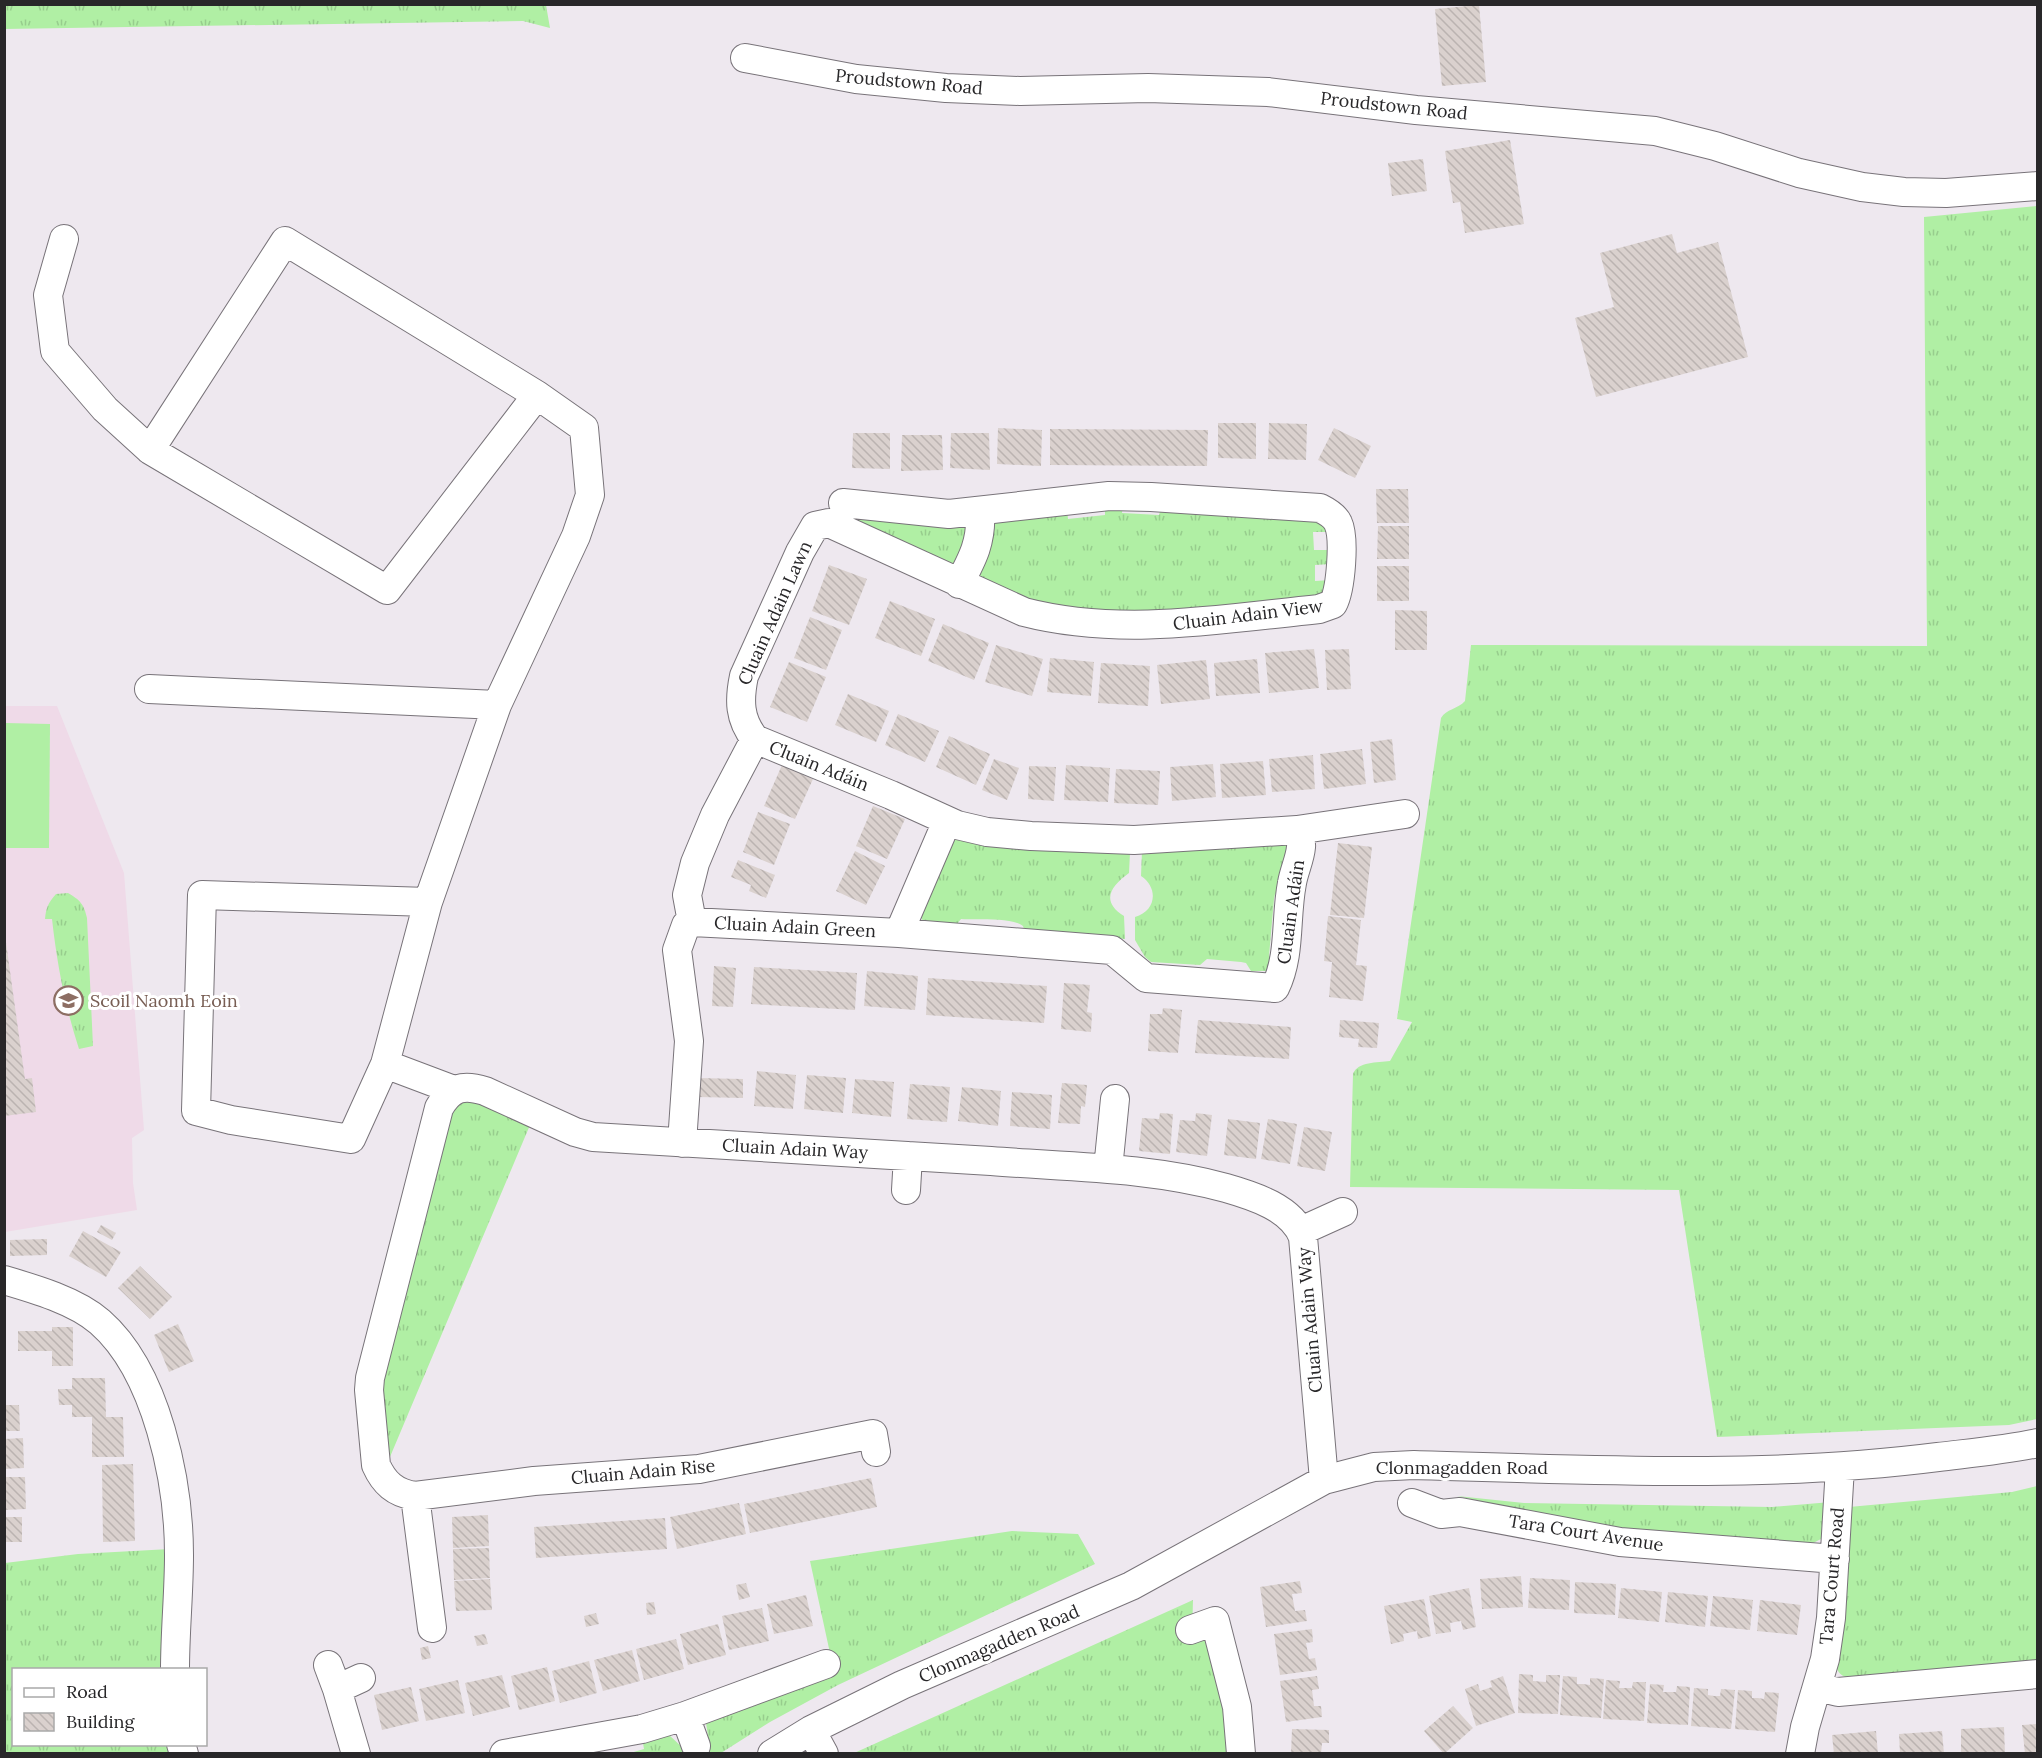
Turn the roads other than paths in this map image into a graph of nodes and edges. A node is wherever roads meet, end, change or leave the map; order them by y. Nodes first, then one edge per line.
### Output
1 (745, 58) dead end
2 (2037, 186) edge
3 (64, 239) dead end
4 (537, 395) junction
5 (150, 450) junction
6 (843, 503) dead end
7 (980, 511) junction
8 (814, 526) joint
9 (959, 584) junction
10 (149, 689) dead end
11 (497, 705) junction
12 (755, 739) junction
13 (1406, 814) dead end
14 (1297, 830) junction
15 (941, 835) dead end
16 (428, 902) junction
17 (692, 922) junction
18 (899, 933) junction
19 (385, 1064) junction
20 (454, 1090) junction
21 (1115, 1099) dead end
22 (682, 1143) junction
23 (908, 1156) junction
24 (1108, 1169) junction
25 (906, 1190) dead end
26 (1343, 1212) dead end
27 (1301, 1231) junction
28 (4, 1280) edge
29 (2037, 1443) edge
30 (876, 1452) dead end
31 (1840, 1467) junction
32 (1324, 1480) junction
33 (405, 1493) junction
34 (1412, 1503) dead end
35 (1834, 1559) junction
36 (432, 1628) dead end
37 (1190, 1630) dead end
38 (826, 1664) dead end
39 (175, 1668) edge
40 (2037, 1674) edge
41 (342, 1678) dead end
42 (1816, 1687) junction
43 (685, 1716) junction
44 (817, 1742) edge
45 (696, 1746) dead end
46 (357, 1754) edge
47 (504, 1754) edge
48 (772, 1754) edge
49 (1241, 1754) edge
50 (1800, 1754) edge

1 - 2 street, Proudstown Road
3 - 5 street
4 - 5 street
4 - 5 street
4 - 11 street
6 - 7 street, Cluain Adain View
7 - 9 street
7 - 9 street, Cluain Adain View
8 - 9 street, Cluain Adain View
8 - 12 street, Cluain Adain Lawn
10 - 11 street
11 - 16 street
12 - 14 street, Cluain Adáin
12 - 17 street
13 - 14 street
14 - 18 street, Cluain Adáin
15 - 18 street
16 - 19 street
16 - 19 street
17 - 18 street, Cluain Adain Green
17 - 22 street
19 - 20 street
20 - 22 street, Cluain Adain Way
20 - 33 street
21 - 24 street
22 - 23 street, Cluain Adain Way
23 - 24 street, Cluain Adain Way
23 - 25 street
24 - 27 street, Cluain Adain Way
26 - 27 street
27 - 32 street, Cluain Adain Way
28 - 39 street
29 - 31 street, Clonmagadden Road
30 - 33 street, Cluain Adain Rise
31 - 32 street, Clonmagadden Road
31 - 35 street, Tara Court Road
32 - 44 street, Clonmagadden Road
33 - 36 street
34 - 35 street, Tara Court Avenue
35 - 42 street, Tara Court Road
37 - 49 street
38 - 43 street
40 - 42 street
41 - 46 street
42 - 50 street, Tara Court Road
43 - 45 street
43 - 47 street
44 - 48 street, Clonmagadden Road

